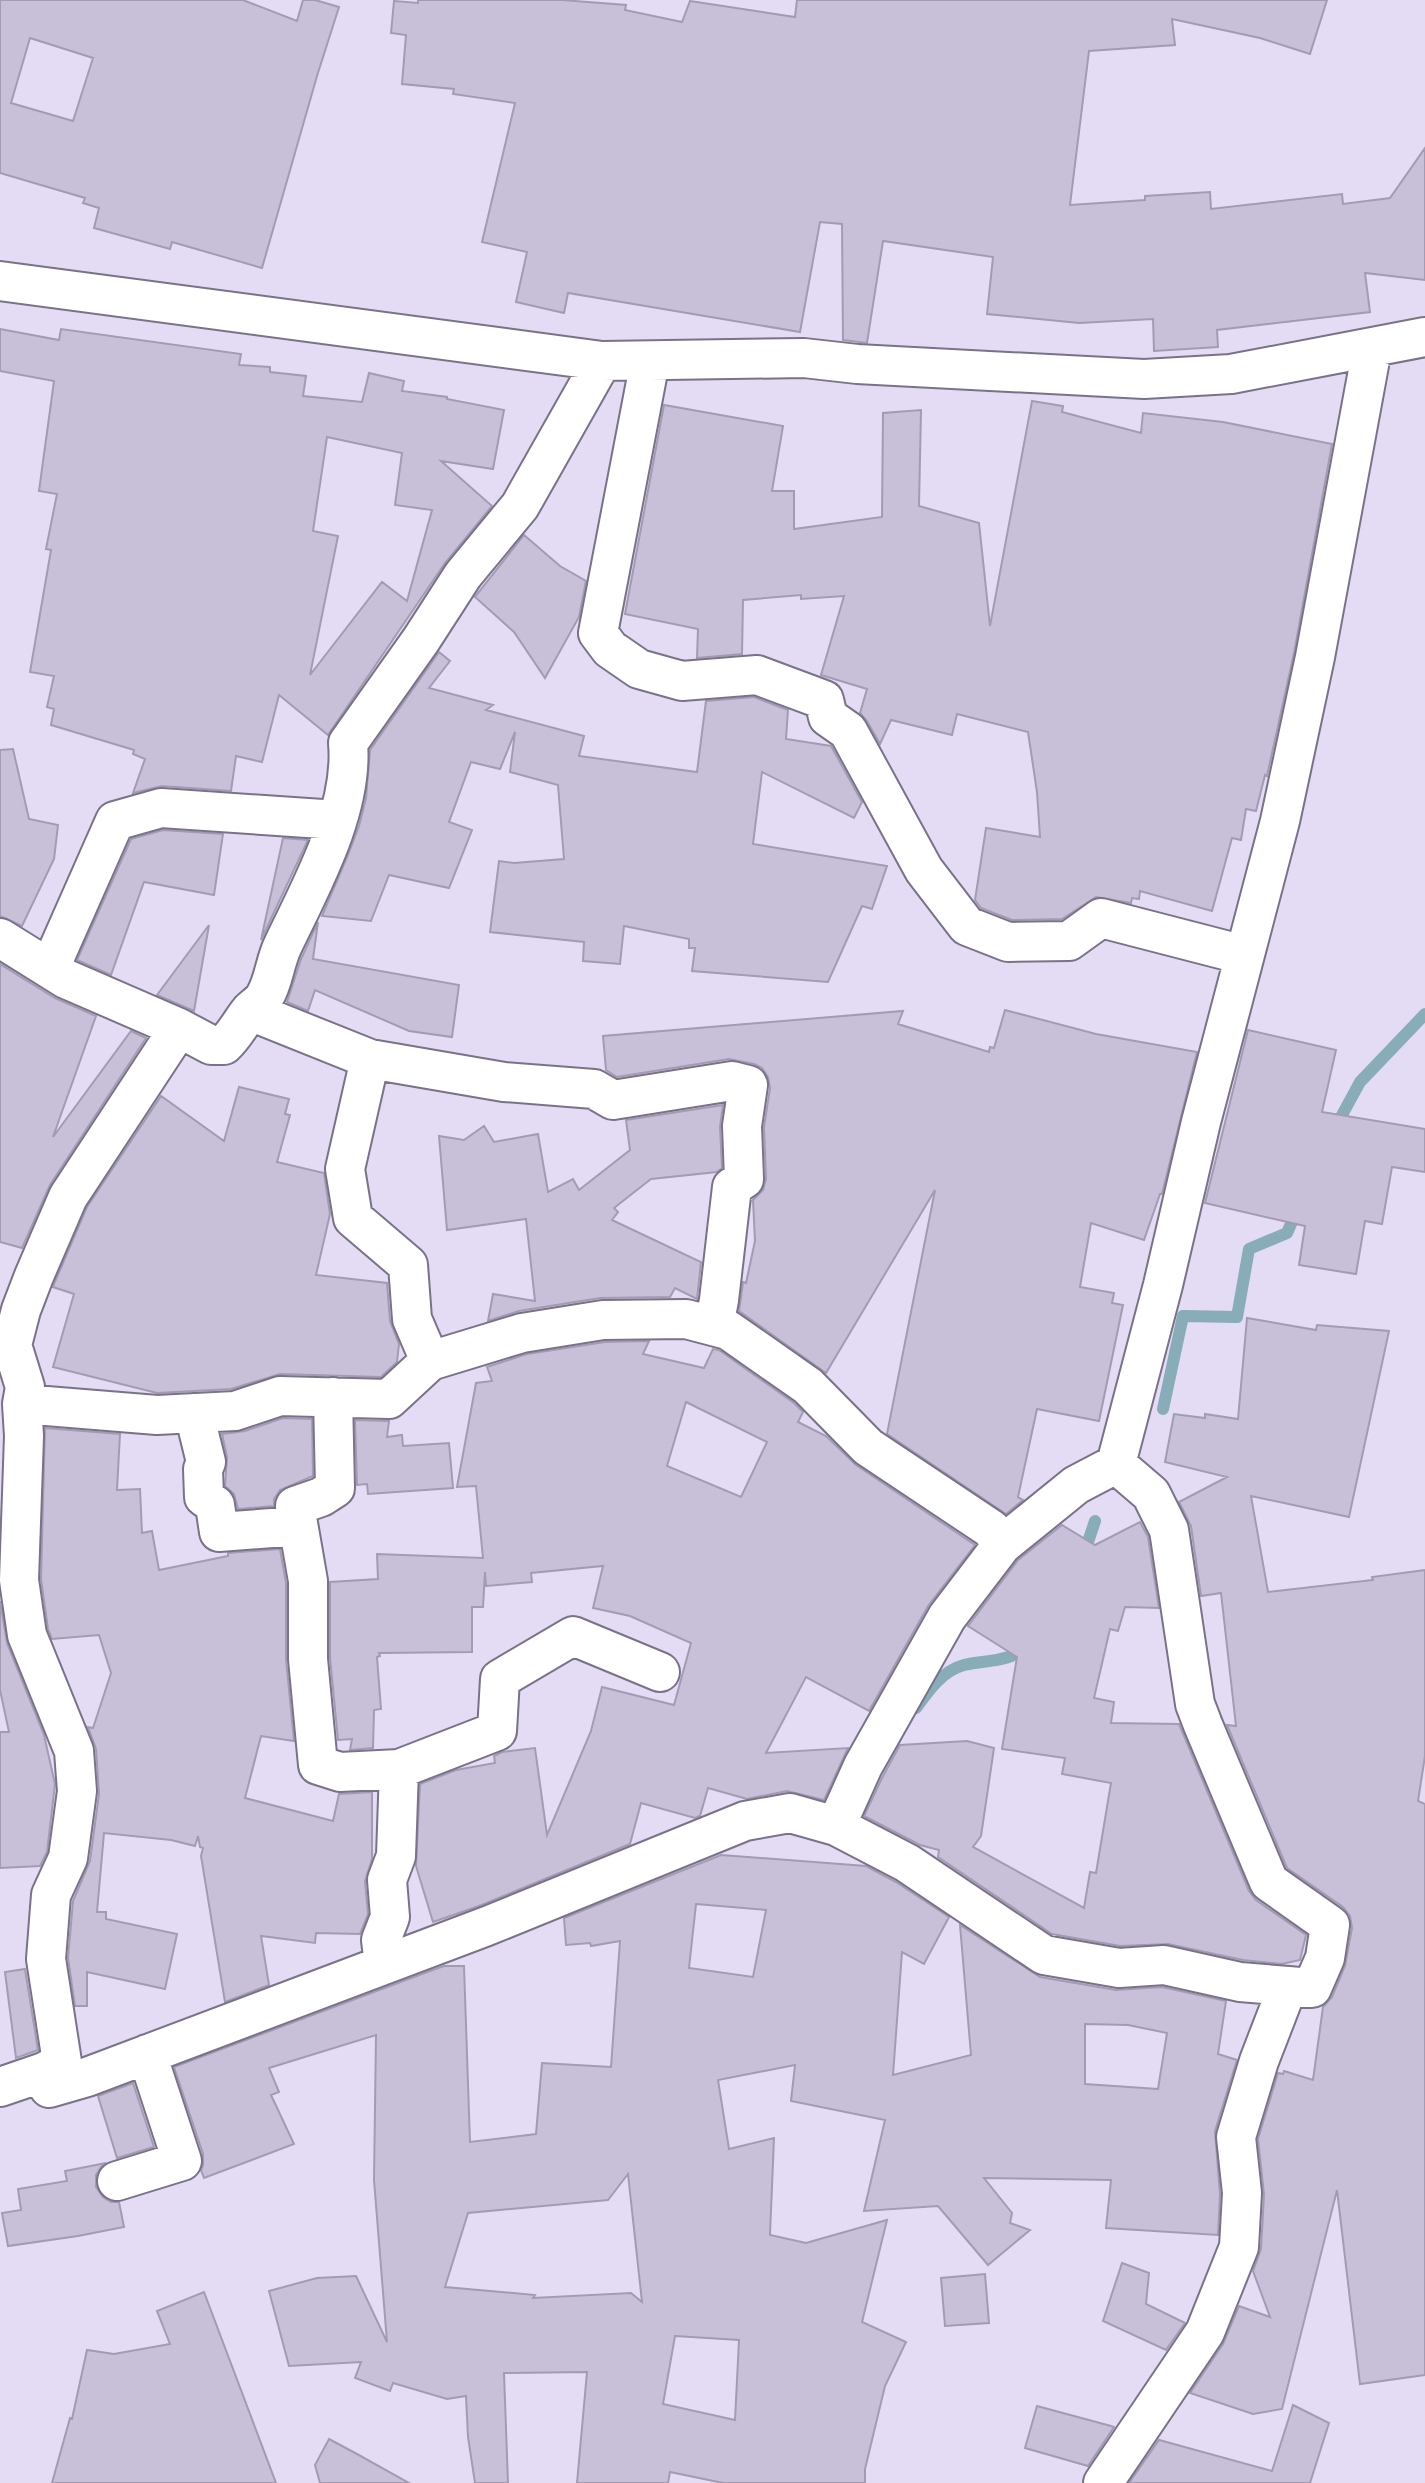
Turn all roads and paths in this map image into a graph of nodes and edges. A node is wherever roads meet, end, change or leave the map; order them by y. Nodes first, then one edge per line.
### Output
1 (0, 281) edge
2 (1425, 337) edge
3 (1372, 349) junction
4 (650, 360) junction
5 (603, 361) junction
6 (337, 820) junction
7 (0, 938) edge
8 (1244, 955) junction
9 (50, 968) junction
10 (250, 1011) junction
11 (179, 1028) junction
12 (370, 1059) junction
13 (713, 1326) junction
14 (6, 1329) edge
15 (430, 1361) junction
16 (333, 1397) junction
17 (22, 1404) junction
18 (194, 1413) junction
19 (1116, 1464) junction
20 (298, 1526) junction
21 (1002, 1545) junction
22 (660, 1672) dead end
23 (398, 1769) junction
24 (836, 1826) junction
25 (383, 1956) junction
26 (1288, 1986) junction
27 (147, 2054) junction
28 (44, 2072) junction
29 (0, 2087) edge
30 (117, 2181) dead end
31 (1103, 2483) edge

1 - 5 street
2 - 3 street
3 - 4 street
3 - 8 street
4 - 5 street
4 - 8 street
5 - 6 street
6 - 9 street
6 - 10 street
7 - 9 street
8 - 19 street
9 - 11 street
10 - 11 street
10 - 12 street
11 - 14 street
12 - 13 street
12 - 15 street
13 - 15 street
13 - 21 street
14 - 17 street
15 - 16 street
16 - 18 street
16 - 20 street
17 - 18 street
17 - 28 street
18 - 20 street
19 - 21 street
19 - 26 street
20 - 23 street
21 - 24 street
22 - 23 street
23 - 25 street
24 - 25 street
24 - 26 street
25 - 27 street
26 - 31 street
27 - 28 street
27 - 30 street
28 - 29 street

